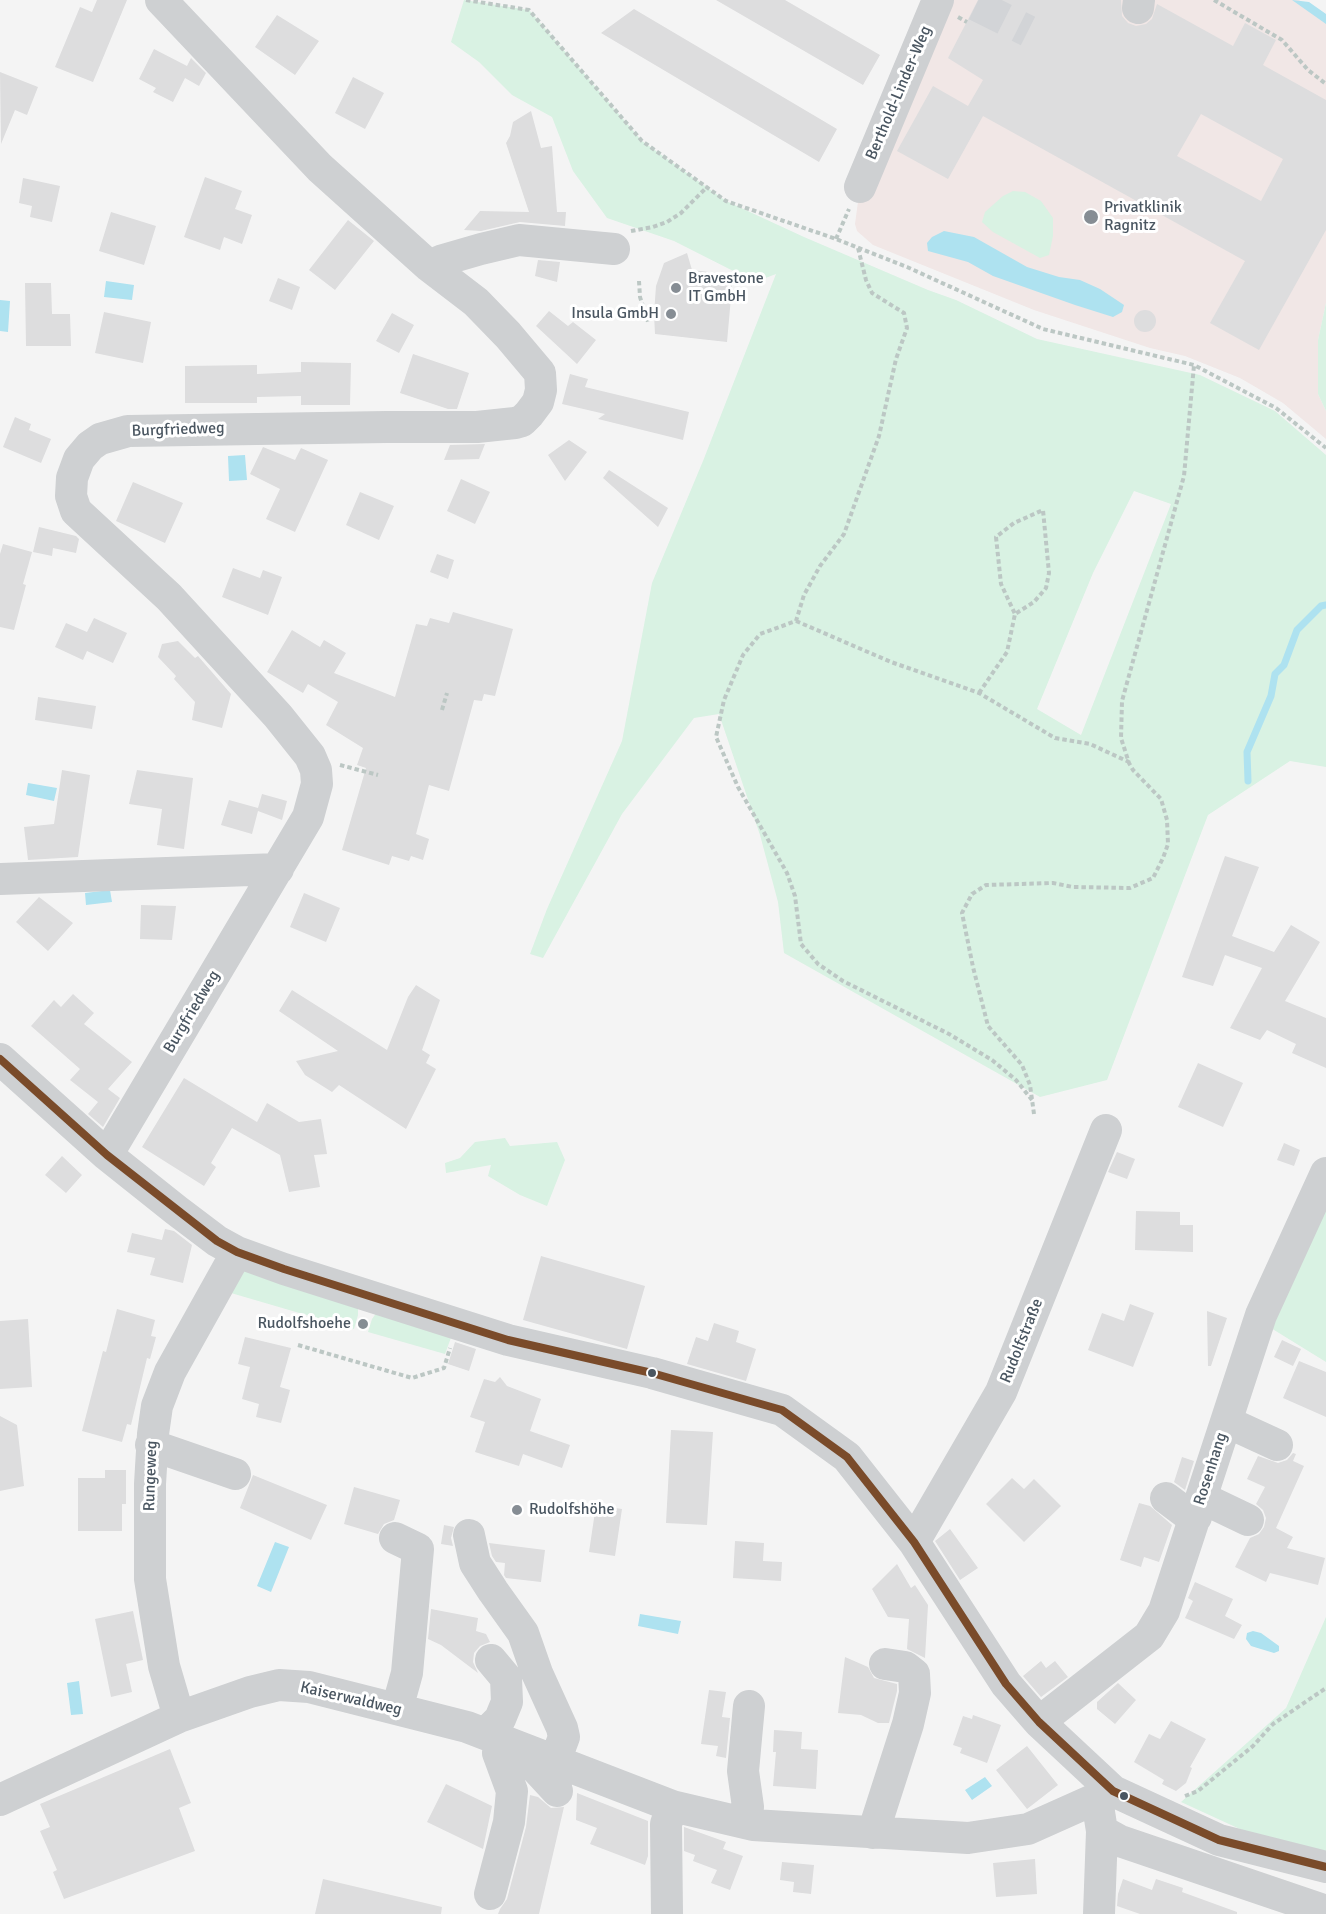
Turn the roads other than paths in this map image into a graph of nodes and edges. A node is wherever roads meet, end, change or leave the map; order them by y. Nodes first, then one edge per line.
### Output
1 (161, 0) edge
2 (938, 0) edge
3 (860, 187) dead end
4 (614, 249) road end
5 (429, 266) junction
6 (278, 869) junction
7 (0, 879) edge
8 (0, 1059) edge
9 (1106, 1130) dead end
10 (107, 1155) junction
11 (1326, 1173) edge
12 (237, 1252) junction
13 (1227, 1422) junction
14 (152, 1445) junction
15 (1277, 1445) dead end
16 (235, 1474) dead end
17 (1166, 1498) dead end
18 (1199, 1508) junction
19 (1248, 1520) dead end
20 (469, 1535) dead end
21 (395, 1538) dead end
22 (914, 1542) junction
23 (491, 1660) dead end
24 (885, 1664) dead end
25 (749, 1706) dead end
26 (397, 1709) junction
27 (179, 1717) junction
28 (1040, 1722) junction
29 (481, 1737) junction
30 (556, 1776) junction
31 (1105, 1795) junction
32 (0, 1800) edge
33 (672, 1806) junction
34 (745, 1823) junction
35 (1102, 1831) junction
36 (873, 1833) junction
37 (1326, 1867) edge
38 (490, 1894) dead end
39 (1326, 1911) edge
40 (667, 1914) edge
41 (1099, 1914) edge

1 - 5 street, Burgfriedweg
2 - 3 street, Berthold-Linder-Weg
4 - 5 street
5 - 6 street, Burgfriedweg
6 - 7 street
6 - 10 street, Burgfriedweg
8 - 10 street
9 - 22 street, Rudolfstraße
10 - 12 street
11 - 13 street, Rosenhang
12 - 14 street, Rungeweg
12 - 22 street
13 - 15 street
13 - 18 street, Rosenhang
14 - 16 street
14 - 27 street, Rungeweg
17 - 18 street
18 - 19 street
18 - 28 street, Rosenhang
20 - 30 street
21 - 26 street
22 - 28 street
23 - 29 street
24 - 36 street
25 - 34 street
26 - 27 street, Kaiserwaldweg
26 - 29 street, Kaiserwaldweg
27 - 32 street, Kaiserwaldweg
28 - 31 street
29 - 30 street, Kaiserwaldweg
29 - 38 street
30 - 33 street, Kaiserwaldweg
31 - 35 street
31 - 36 street, Kaiserwaldweg
31 - 37 street
33 - 34 street, Kaiserwaldweg
33 - 40 street
34 - 36 street, Kaiserwaldweg
35 - 39 street
35 - 41 street

